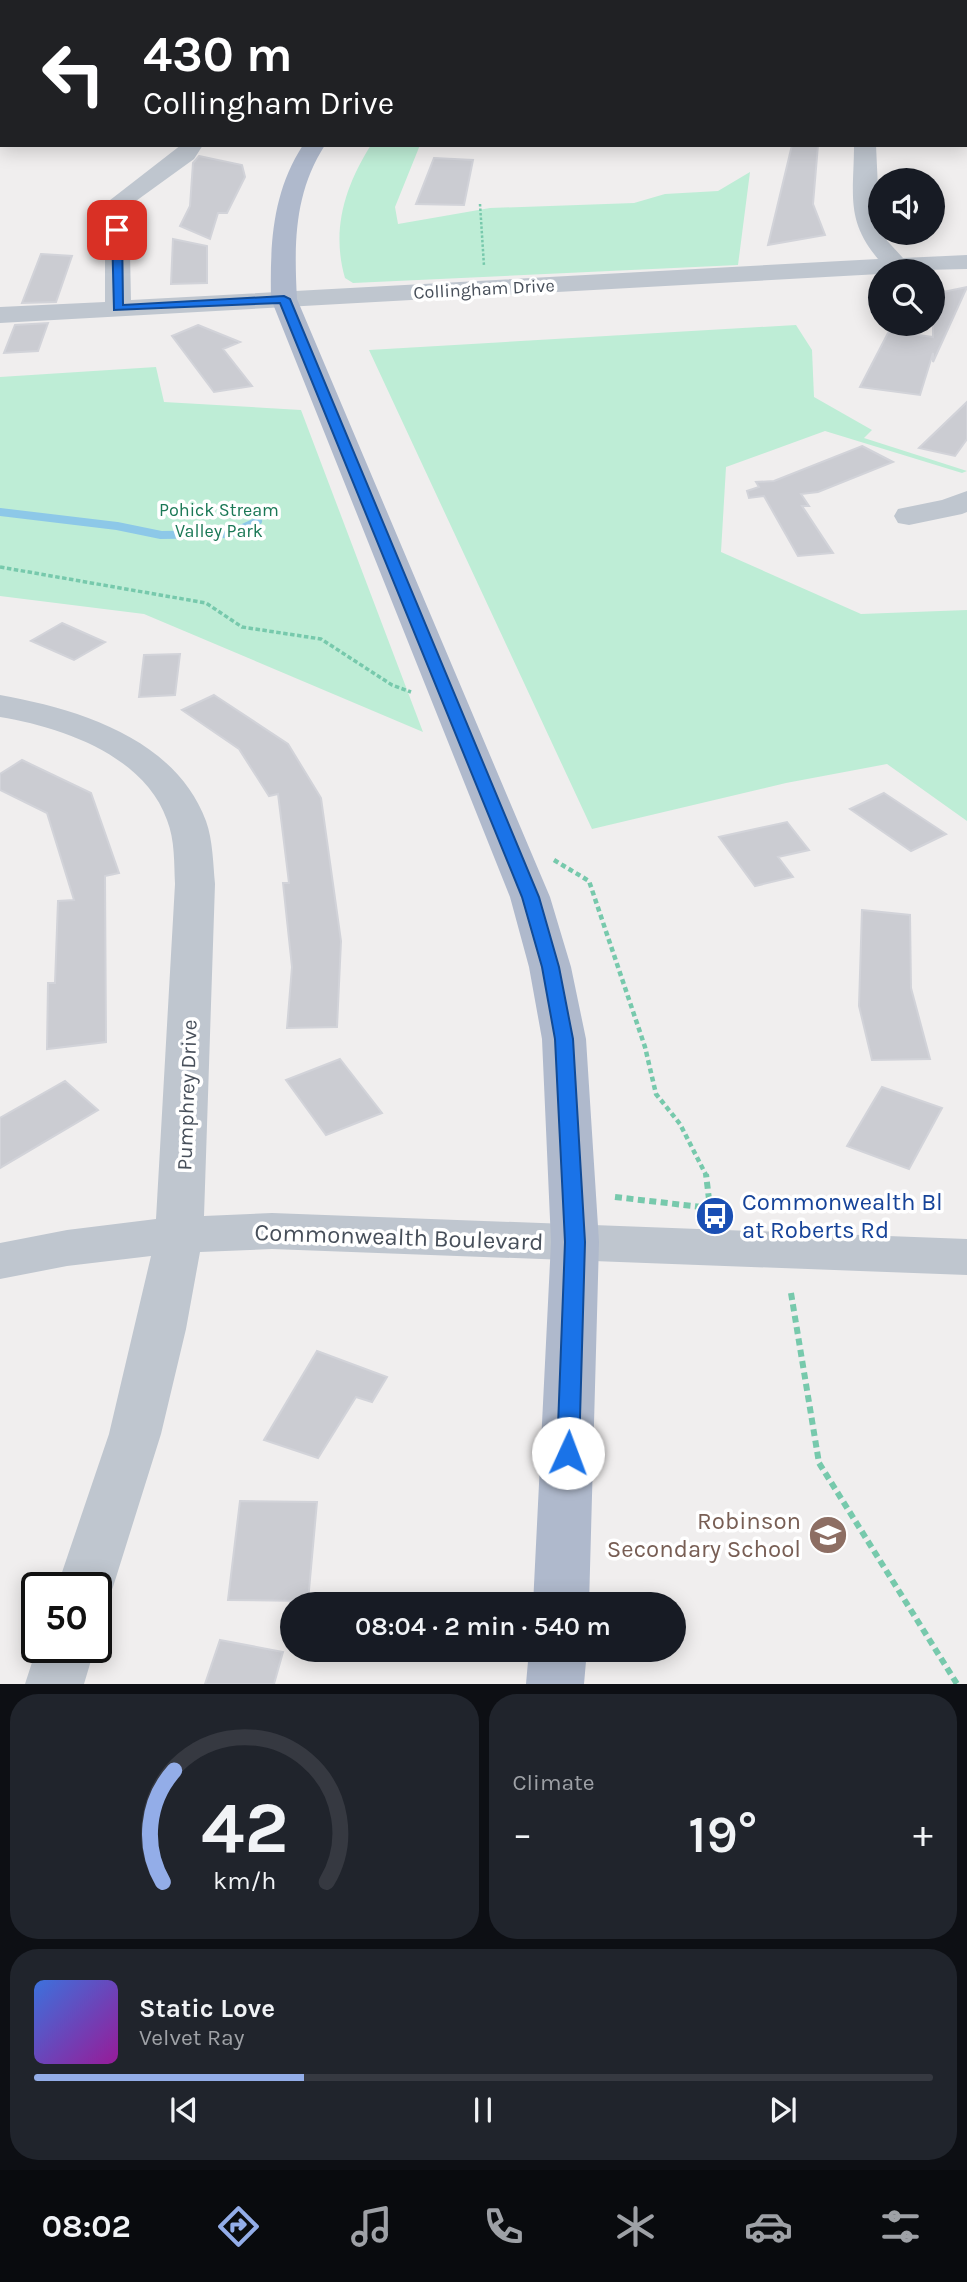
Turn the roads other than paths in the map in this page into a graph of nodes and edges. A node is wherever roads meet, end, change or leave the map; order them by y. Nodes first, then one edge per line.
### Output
1 (189, 147) edge
2 (313, 147) edge
3 (865, 147) edge
4 (890, 259) edge
5 (967, 262) edge
6 (945, 263) edge
7 (868, 268) edge
8 (284, 299) junction
9 (118, 308) junction
10 (0, 315) edge
11 (967, 500) edge
12 (909, 516) dead end
13 (0, 706) edge
14 (179, 1234) junction
15 (575, 1242) junction
16 (967, 1257) edge
17 (0, 1261) edge
18 (90, 1572) edge
19 (562, 1592) edge
20 (557, 1662) edge
21 (61, 1663) edge
22 (54, 1684) edge
23 (555, 1684) edge

1 - 9 street
2 - 8 main road
3 - 4 street
5 - 6 street, Collingham Drive
7 - 8 street, Collingham Drive
8 - 9 street, Collingham Drive
8 - 15 main road
9 - 10 street, Collingham Drive
11 - 12 street
13 - 14 street, Pumphrey Drive
14 - 15 street, Commonwealth Boulevard
14 - 17 street, Commonwealth Boulevard
14 - 18 street, Pumphrey Drive
15 - 16 street, Commonwealth Boulevard
15 - 19 main road
20 - 23 main road
21 - 22 street

